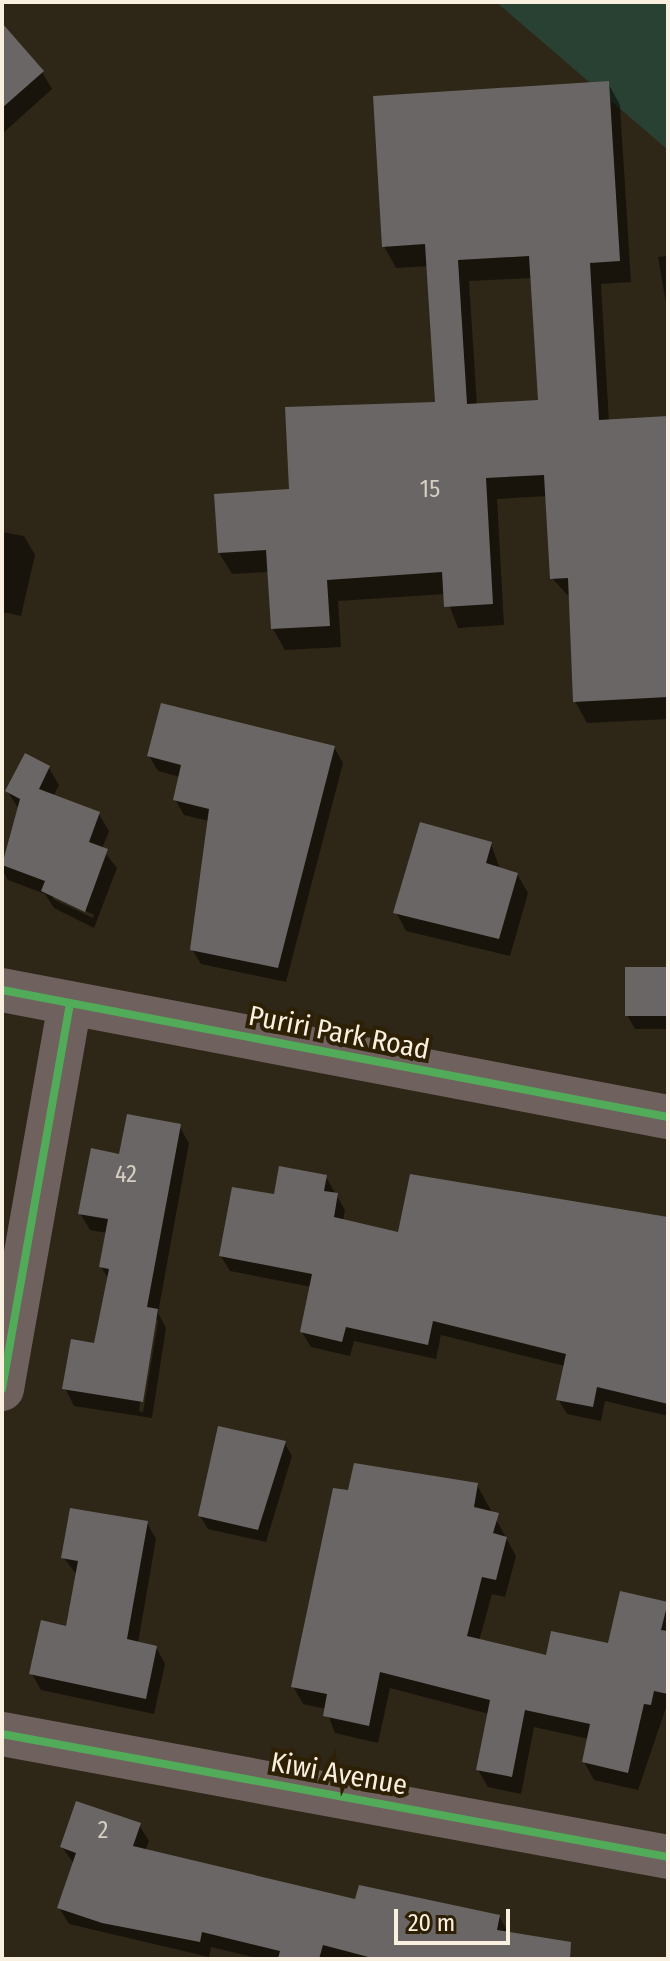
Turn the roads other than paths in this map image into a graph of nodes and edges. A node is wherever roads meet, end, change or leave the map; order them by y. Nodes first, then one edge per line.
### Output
1 (2, 990) edge
2 (70, 1005) junction
3 (668, 1117) edge
4 (2, 1389) edge
5 (2, 1734) edge
6 (668, 1857) edge

1 - 2 street, Puriri Park Road
2 - 3 street, Puriri Park Road
2 - 4 street
5 - 6 street, Kiwi Avenue

